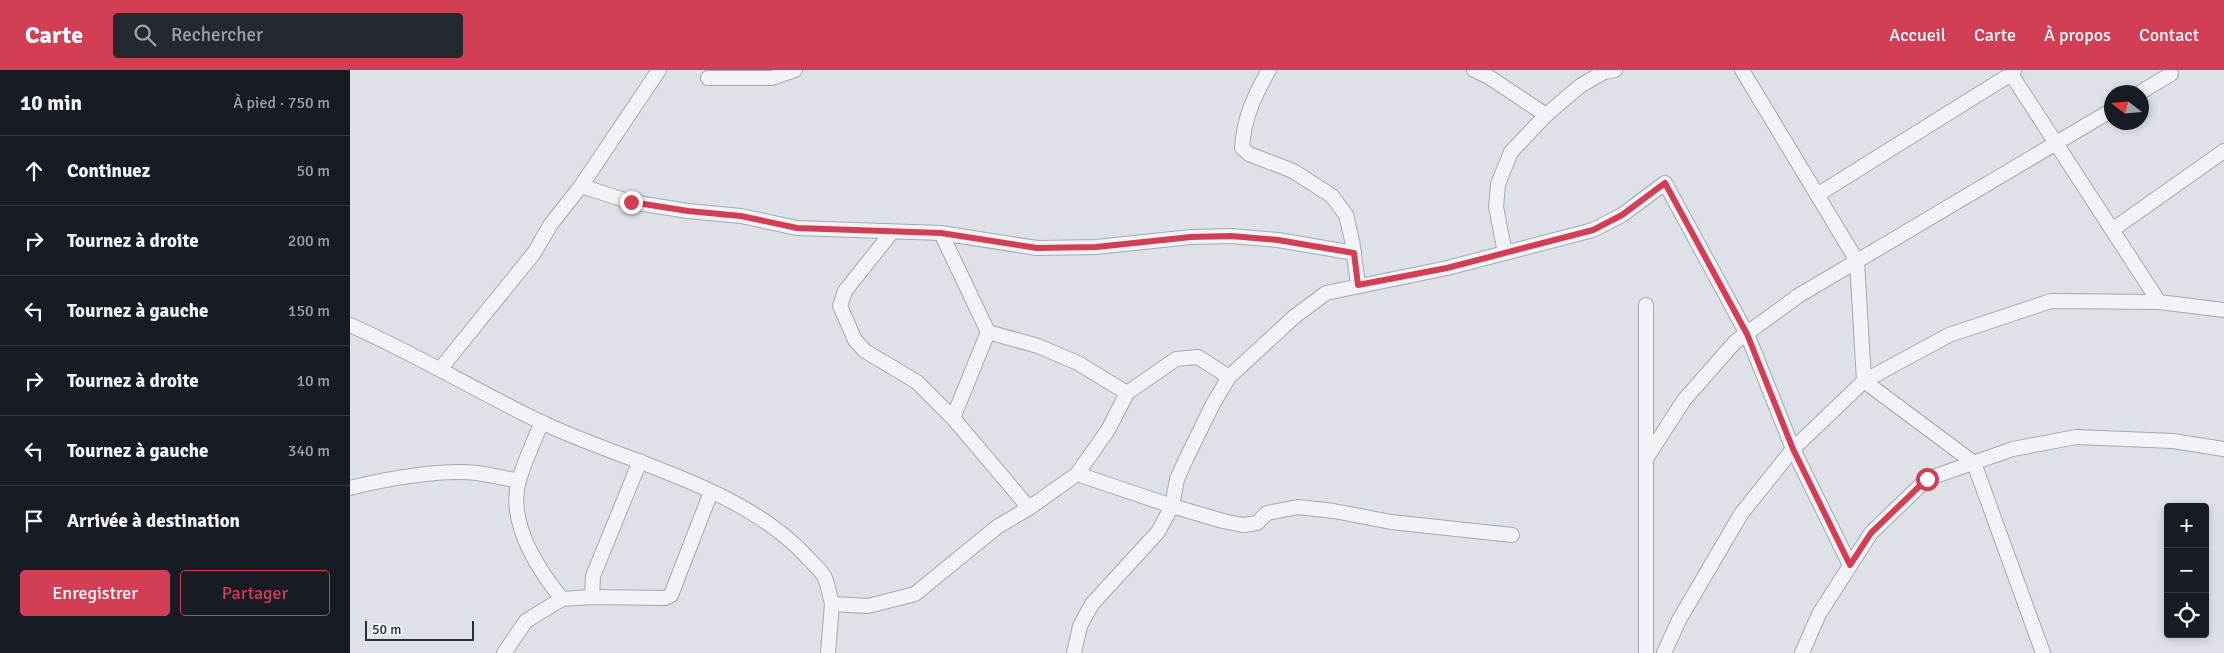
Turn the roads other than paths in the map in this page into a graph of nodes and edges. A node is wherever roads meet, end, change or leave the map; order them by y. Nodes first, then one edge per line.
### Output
1 (795, 70) edge
2 (1269, 70) edge
3 (1474, 70) edge
4 (1615, 70) edge
5 (1742, 70) edge
6 (2012, 72) edge
7 (653, 73) edge
8 (2171, 74) dead end
9 (708, 78) dead end
10 (2149, 87) edge
11 (1546, 115) junction
12 (2104, 115) edge
13 (2056, 143) junction
14 (2224, 151) edge
15 (581, 186) junction
16 (1818, 195) junction
17 (2112, 230) junction
18 (892, 232) junction
19 (941, 233) junction
20 (1354, 253) junction
21 (1505, 253) junction
22 (1857, 261) junction
23 (1358, 285) junction
24 (2159, 302) junction
25 (1646, 305) dead end
26 (2224, 310) edge
27 (350, 325) edge
28 (988, 332) junction
29 (1747, 334) junction
30 (441, 368) junction
31 (1229, 377) junction
32 (1864, 381) junction
33 (1127, 394) junction
34 (953, 418) junction
35 (542, 422) junction
36 (1793, 449) junction
37 (2224, 449) edge
38 (1646, 459) junction
39 (640, 461) junction
40 (1974, 462) junction
41 (1077, 474) junction
42 (519, 481) junction
43 (350, 488) edge
44 (711, 492) junction
45 (1172, 506) junction
46 (1029, 508) junction
47 (1512, 535) dead end
48 (1850, 565) junction
49 (592, 597) junction
50 (562, 599) junction
51 (832, 604) junction
52 (504, 653) edge
53 (828, 653) edge
54 (1074, 653) edge
55 (1646, 653) edge
56 (1664, 653) edge
57 (1802, 653) edge
58 (2043, 653) edge

1 - 9 street
2 - 20 street
3 - 11 street
4 - 11 street
5 - 16 street
6 - 13 street
6 - 16 street
7 - 15 street
8 - 10 street
11 - 21 street
12 - 13 street
13 - 17 street
13 - 22 street
14 - 17 street
15 - 18 street
15 - 30 street
16 - 22 street
17 - 24 street
18 - 19 street
18 - 34 street
19 - 20 street
19 - 28 street
20 - 23 street
21 - 23 street
21 - 29 street
22 - 29 street
22 - 32 street
23 - 31 street
24 - 26 street
24 - 32 street
25 - 38 street
27 - 30 street
28 - 33 street
28 - 34 street
29 - 36 street
29 - 38 street
30 - 35 street
31 - 33 street
31 - 45 street
32 - 36 street
32 - 40 street
33 - 41 street
34 - 46 street
35 - 39 street
35 - 42 street
36 - 48 street
36 - 56 street
37 - 40 street
38 - 55 street
39 - 44 street
39 - 49 street
40 - 48 street
40 - 58 street
41 - 45 street
41 - 46 street
42 - 43 street
42 - 50 street
44 - 49 street
44 - 51 street
45 - 47 street
45 - 54 street
46 - 51 street
48 - 57 street
49 - 50 street
50 - 52 street
51 - 53 street

